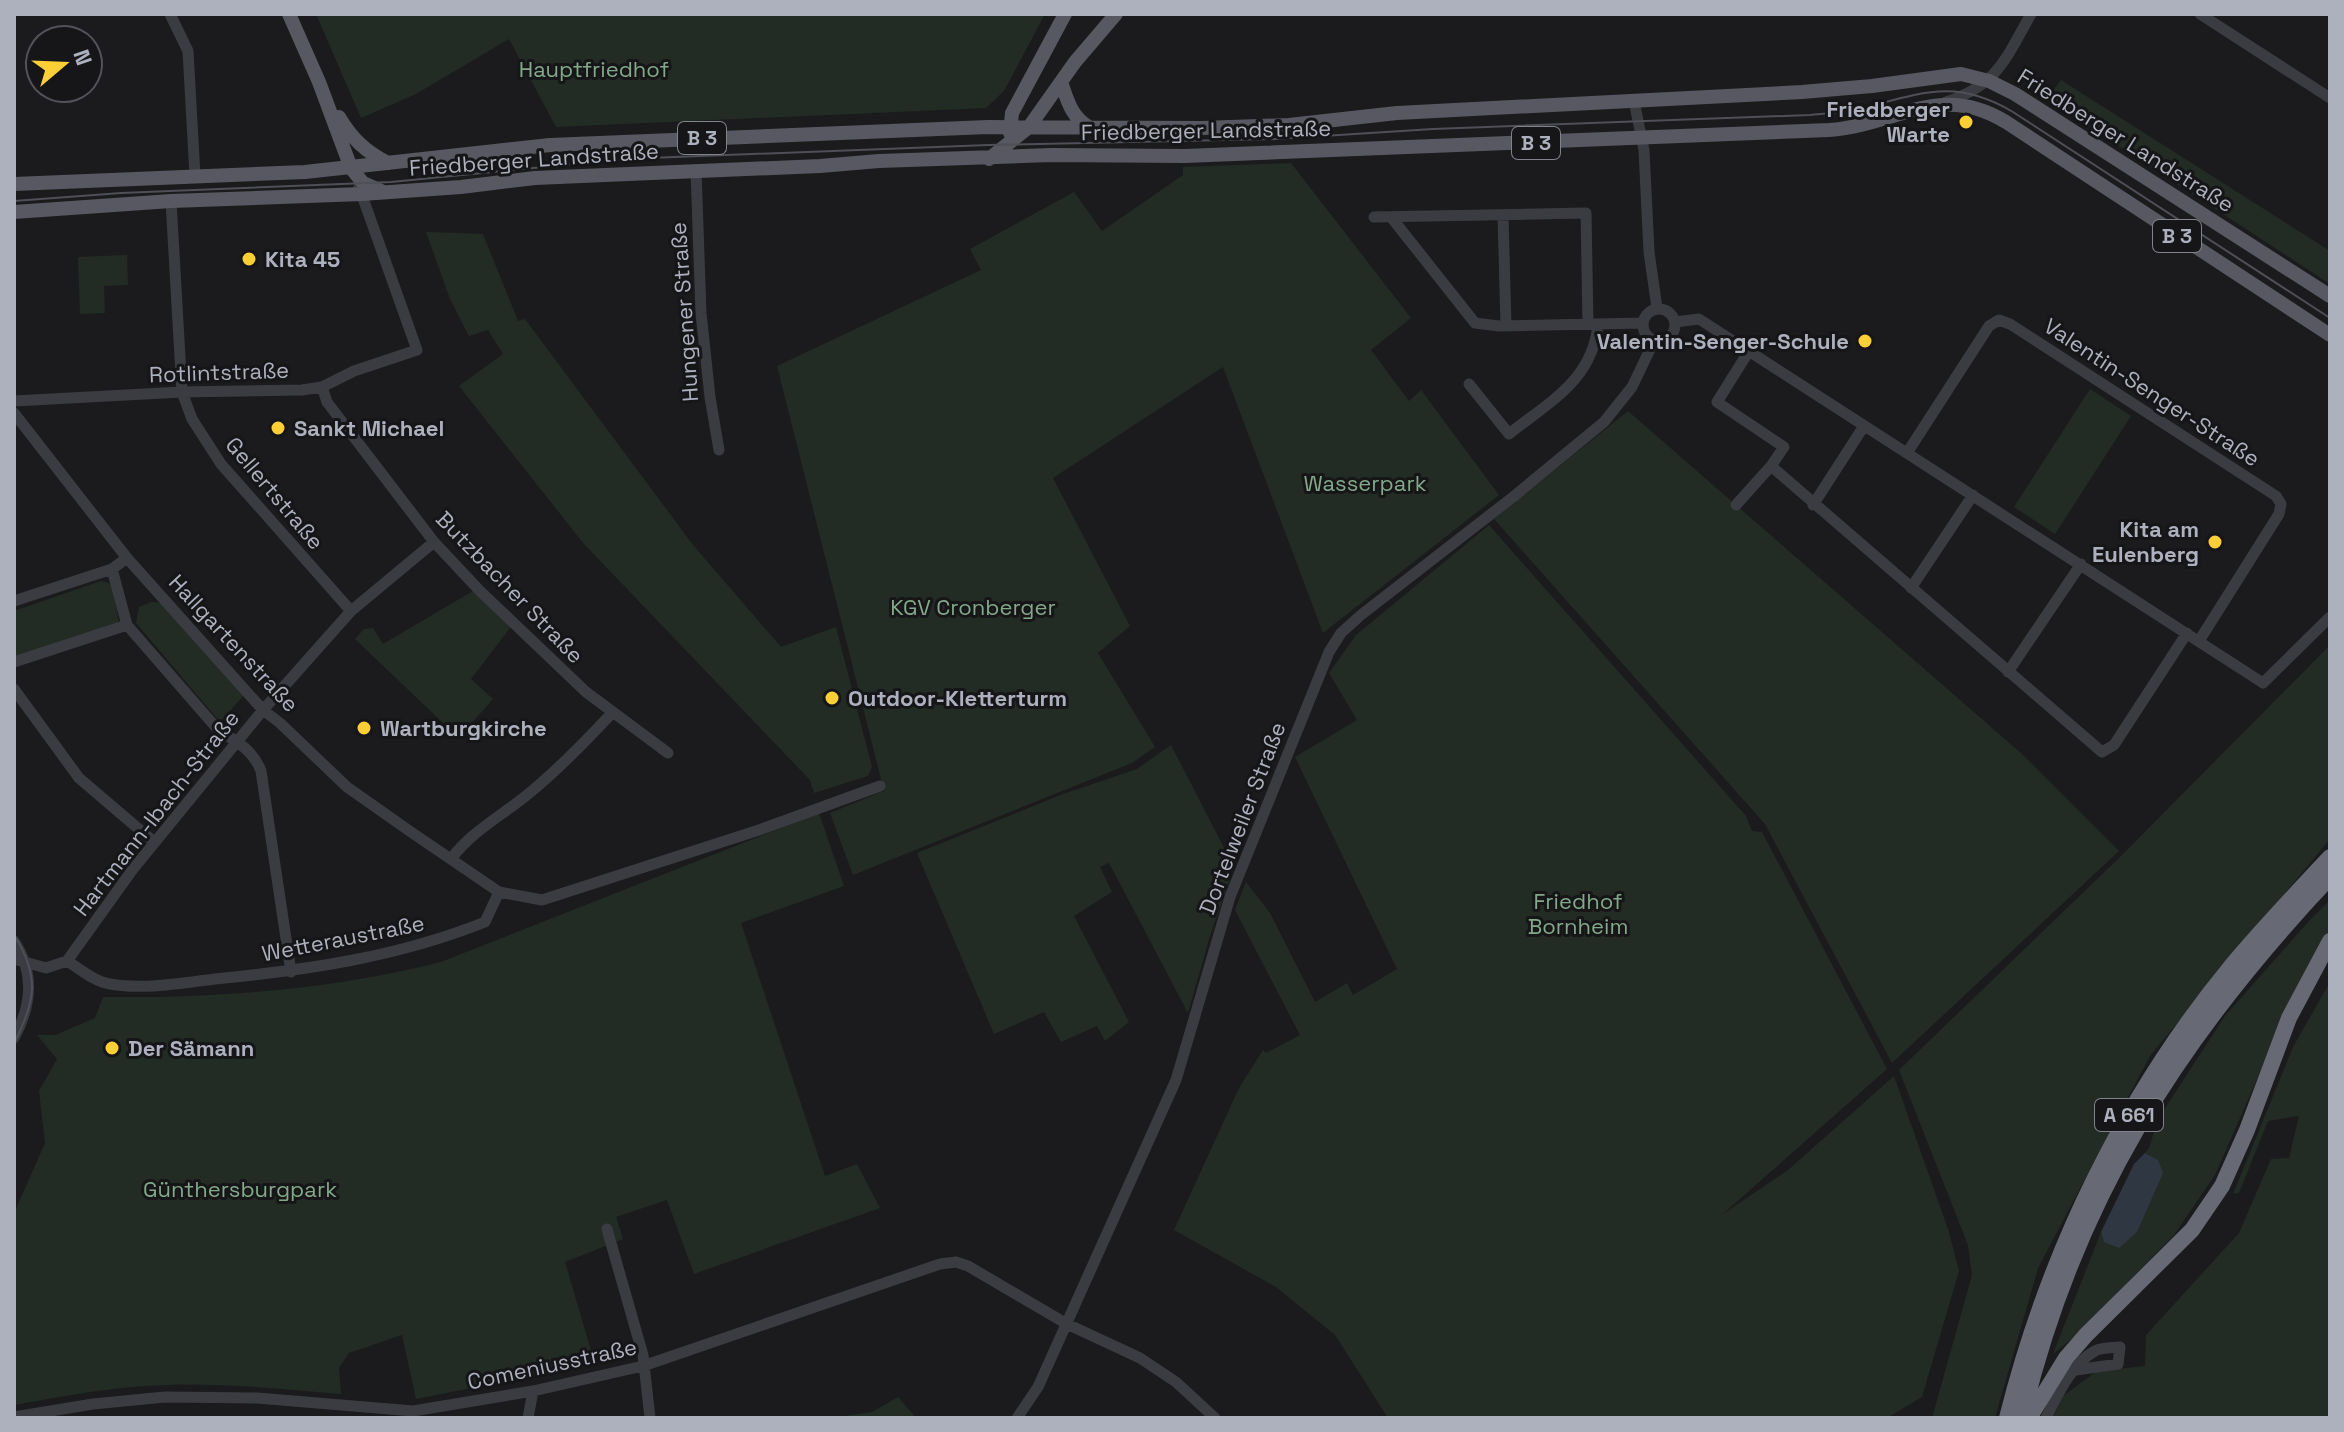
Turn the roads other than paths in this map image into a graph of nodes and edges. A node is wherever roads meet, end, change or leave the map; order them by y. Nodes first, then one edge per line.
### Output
1 (170, 14) edge
2 (289, 14) edge
3 (1065, 14) edge
4 (1116, 14) edge
5 (2031, 14) edge
6 (2200, 14) edge
7 (2213, 18) edge
8 (1989, 81) junction
9 (319, 82) junction
10 (1061, 82) junction
11 (2330, 98) edge
12 (1634, 101) junction
13 (1017, 104) junction
14 (1939, 104) junction
15 (988, 127) junction
16 (1029, 127) junction
17 (1089, 127) junction
18 (1011, 134) junction
19 (1641, 139) junction
20 (1025, 156) junction
21 (989, 159) junction
22 (348, 162) junction
23 (388, 163) junction
24 (696, 170) junction
25 (195, 176) junction
26 (14, 184) edge
27 (385, 193) junction
28 (362, 194) junction
29 (171, 201) junction
30 (14, 212) edge
31 (1503, 216) junction
32 (1374, 217) dead end
33 (1391, 217) junction
34 (2330, 296) edge
35 (1657, 308) junction
36 (1675, 322) junction
37 (1643, 323) junction
38 (1593, 324) junction
39 (1506, 326) junction
40 (2330, 335) edge
41 (1654, 341) junction
42 (1749, 351) junction
43 (1469, 384) dead end
44 (322, 387) junction
45 (182, 392) junction
46 (14, 401) edge
47 (14, 413) edge
48 (1864, 426) junction
49 (719, 450) dead end
50 (1907, 453) junction
51 (1771, 466) junction
52 (1973, 495) junction
53 (1736, 505) dead end
54 (1813, 505) junction
55 (434, 542) junction
56 (127, 558) junction
57 (2081, 564) junction
58 (112, 569) junction
59 (1911, 588) junction
60 (14, 601) edge
61 (351, 611) junction
62 (2330, 617) edge
63 (127, 625) junction
64 (2187, 633) junction
65 (2199, 641) junction
66 (14, 662) edge
67 (2008, 672) junction
68 (14, 689) edge
69 (263, 710) junction
70 (612, 713) junction
71 (237, 740) junction
72 (668, 753) dead end
73 (880, 786) dead end
74 (154, 842) junction
75 (2330, 857) edge
76 (451, 859) junction
77 (2330, 877) edge
78 (499, 892) junction
79 (14, 941) edge
80 (2330, 941) edge
81 (20, 961) edge
82 (67, 961) junction
83 (291, 972) junction
84 (30, 995) junction
85 (14, 998) edge
86 (14, 1038) edge
87 (607, 1229) dead end
88 (1067, 1324) junction
89 (643, 1366) junction
90 (2076, 1370) dead end
91 (533, 1391) junction
92 (14, 1417) edge
93 (528, 1418) edge
94 (650, 1418) edge
95 (1017, 1418) edge
96 (1215, 1418) edge
97 (2007, 1418) edge
98 (2022, 1418) edge
99 (2029, 1418) edge
100 (2046, 1418) edge

1 - 25 street
2 - 9 main road
3 - 13 main road
4 - 10 main road
5 - 8 street
6 - 7 street
7 - 11 street
8 - 12 main road, Friedberger Landstraße / B 3
8 - 14 street
8 - 34 main road, Friedberger Landstraße / B 3
9 - 22 main road
9 - 23 main road
10 - 16 main road
10 - 17 main road
12 - 17 main road, Friedberger Landstraße / B 3
12 - 19 street
13 - 15 main road
13 - 18 main road
14 - 19 main road, Friedberger Landstraße / B 3
14 - 40 main road, Friedberger Landstraße / B 3
15 - 18 main road, Friedberger Landstraße / B 3
15 - 23 main road, Friedberger Landstraße / B 3
16 - 17 main road, Friedberger Landstraße / B 3
16 - 18 main road
18 - 20 main road
18 - 21 main road
19 - 20 main road, Friedberger Landstraße / B 3
19 - 35 street
20 - 21 main road, Friedberger Landstraße / B 3
21 - 24 main road, Friedberger Landstraße / B 3
22 - 23 main road, Friedberger Landstraße / B 3
22 - 25 main road, Friedberger Landstraße / B 3
22 - 27 main road
22 - 28 street
24 - 27 main road, Friedberger Landstraße / B 3
24 - 49 street, Hungener Straße
25 - 26 main road, Friedberger Landstraße / B 3
27 - 28 main road, Friedberger Landstraße / B 3
28 - 29 main road, Friedberger Landstraße / B 3
28 - 44 street, Rotlintstraße
29 - 30 main road, Friedberger Landstraße / B 3
29 - 45 street, Gellertstraße
31 - 33 street
31 - 38 street
31 - 39 street
32 - 33 street
33 - 39 street
35 - 36 street
35 - 37 street
36 - 41 street
36 - 42 street
37 - 38 street
37 - 41 street
38 - 39 street
38 - 43 street
41 - 88 street, Dortelweiler Straße
42 - 48 street
42 - 51 street
44 - 45 street, Rotlintstraße
44 - 55 street, Butzbacher Straße
45 - 46 street, Rotlintstraße
45 - 61 street, Gellertstraße
47 - 56 street, Hallgartenstraße
48 - 50 street
48 - 54 street
50 - 52 street
50 - 65 street, Valentin-Senger-Straße
51 - 53 street
51 - 54 street
52 - 57 street
52 - 59 street
54 - 59 street
55 - 61 street, Hartmann-Ibach-Straße
55 - 70 street, Butzbacher Straße
56 - 58 street
56 - 69 street, Hallgartenstraße
57 - 64 street
57 - 67 street
58 - 60 street
58 - 63 street
59 - 67 street
61 - 69 street, Hartmann-Ibach-Straße
62 - 65 street
63 - 66 street
63 - 71 street
64 - 65 street
64 - 67 street
68 - 74 street
69 - 71 street, Hartmann-Ibach-Straße
69 - 76 street, Hallgartenstraße
70 - 72 street, Butzbacher Straße
70 - 76 street
71 - 74 street, Hartmann-Ibach-Straße
71 - 83 street
73 - 78 street
74 - 82 street, Hartmann-Ibach-Straße
75 - 97 highway, A 661
76 - 78 street, Hallgartenstraße
77 - 98 highway, A 661
78 - 83 street, Wetteraustraße
79 - 81 street
80 - 99 highway
81 - 82 street
81 - 84 street
82 - 83 street, Wetteraustraße
84 - 85 street
84 - 86 street
87 - 89 street
88 - 89 street, Comeniusstraße
88 - 95 street, Dortelweiler Straße
88 - 96 street, Comeniusstraße
89 - 91 street, Comeniusstraße
89 - 94 street
90 - 100 street
91 - 92 street, Comeniusstraße
91 - 93 street

